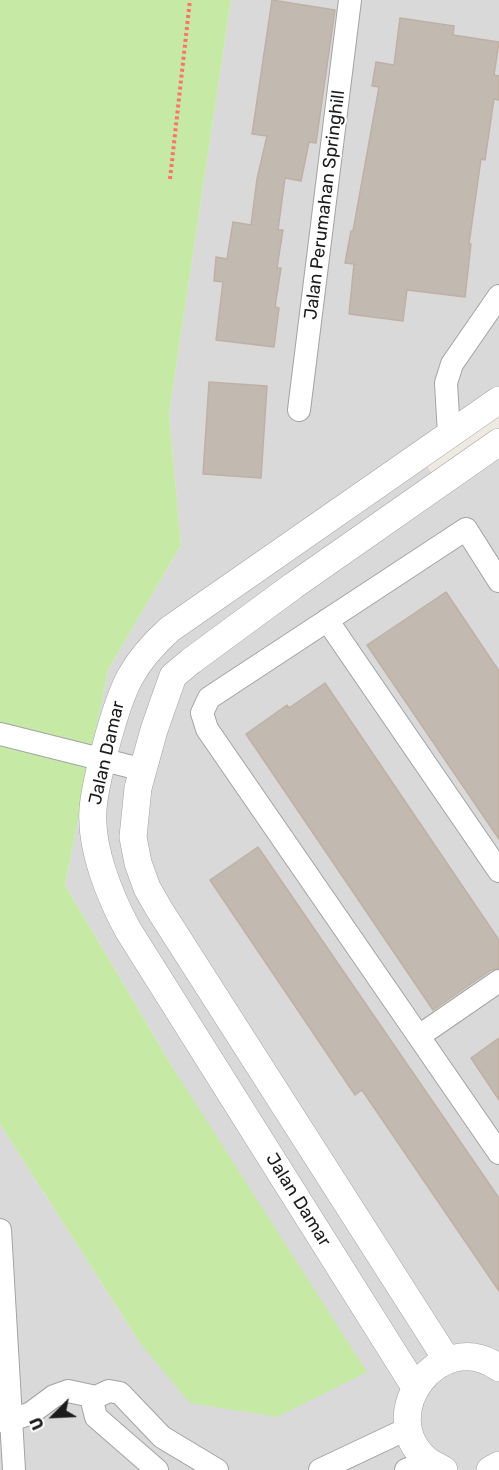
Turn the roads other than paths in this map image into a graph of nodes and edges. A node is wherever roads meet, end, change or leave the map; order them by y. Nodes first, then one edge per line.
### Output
1 (350, 0) edge
2 (499, 296) edge
3 (499, 400) edge
4 (299, 410) dead end
5 (449, 434) junction
6 (499, 442) edge
7 (419, 454) junction
8 (438, 483) junction
9 (499, 581) edge
10 (327, 620) junction
11 (0, 734) edge
12 (103, 759) junction
13 (144, 770) junction
14 (499, 871) edge
15 (499, 981) edge
16 (419, 1036) junction
17 (499, 1153) edge
18 (0, 1230) edge
19 (447, 1360) junction
20 (499, 1368) edge
21 (415, 1387) junction
22 (96, 1397) junction
23 (6, 1421) edge
24 (409, 1428) junction
25 (499, 1465) edge
26 (426, 1467) edge
27 (14, 1470) edge
28 (157, 1470) edge
29 (217, 1470) edge
30 (320, 1470) edge
31 (490, 1470) edge

1 - 4 street, Jalan Perumahan Springhill
2 - 5 street
3 - 5 street, Jalan Damar
5 - 7 street, Jalan Damar
6 - 8 street
7 - 8 street
7 - 12 street, Jalan Damar
8 - 13 street
9 - 10 street
10 - 14 street
10 - 16 street
11 - 12 street
12 - 13 street
12 - 21 street, Jalan Damar
13 - 19 street
15 - 16 street
16 - 17 street
18 - 23 street
19 - 20 street
19 - 21 street
21 - 24 street
22 - 23 street
22 - 28 street
22 - 29 street
23 - 27 street
24 - 26 street
24 - 30 street
25 - 31 street

